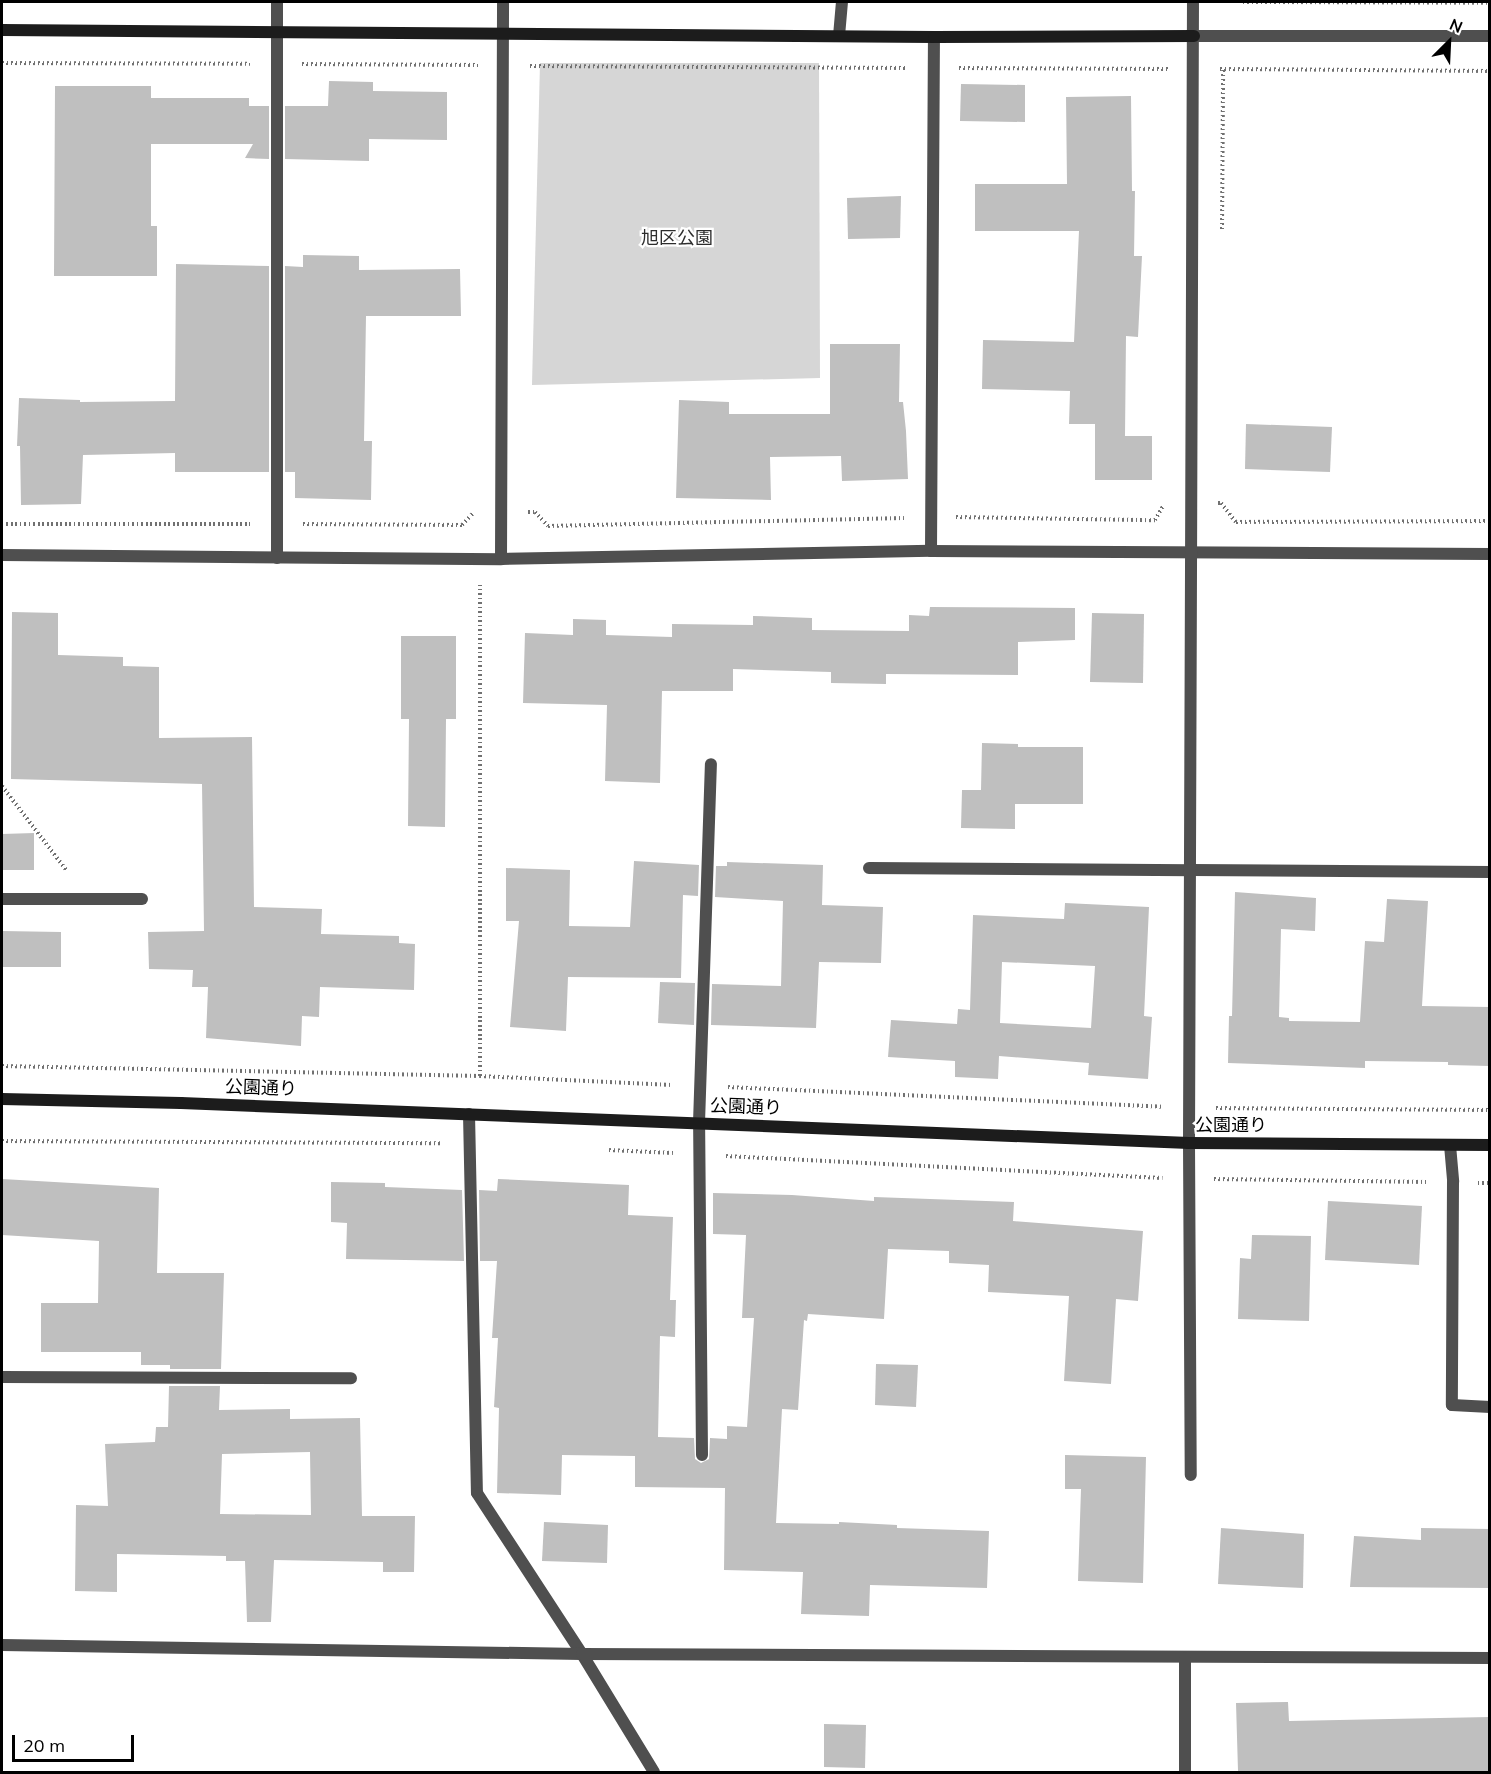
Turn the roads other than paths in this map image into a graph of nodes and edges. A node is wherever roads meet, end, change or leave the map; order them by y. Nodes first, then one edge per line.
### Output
1 (277, 2) edge
2 (503, 2) edge
3 (842, 2) edge
4 (1193, 2) edge
5 (2, 30) edge
6 (277, 33) junction
7 (502, 34) junction
8 (839, 36) junction
9 (1194, 36) junction
10 (1490, 36) edge
11 (934, 37) junction
12 (931, 551) junction
13 (1189, 554) junction
14 (1490, 554) edge
15 (2, 555) edge
16 (277, 558) junction
17 (501, 559) junction
18 (711, 764) dead end
19 (869, 868) dead end
20 (1191, 870) junction
21 (1490, 872) edge
22 (2, 899) edge
23 (142, 899) dead end
24 (2, 1099) edge
25 (469, 1114) junction
26 (699, 1123) junction
27 (1189, 1143) junction
28 (1450, 1145) junction
29 (1490, 1145) edge
30 (2, 1377) edge
31 (351, 1378) dead end
32 (1490, 1407) edge
33 (702, 1455) dead end
34 (1191, 1475) dead end
35 (2, 1645) edge
36 (582, 1654) junction
37 (1185, 1658) junction
38 (1490, 1658) edge
39 (654, 1773) edge
40 (1185, 1773) edge

1 - 6 street
2 - 7 street
3 - 8 street
4 - 9 street
5 - 6 street
6 - 7 street
6 - 16 street
7 - 8 street
7 - 17 street
8 - 11 street
9 - 10 street
9 - 11 street
9 - 13 street
11 - 12 street
12 - 13 street
12 - 17 street
13 - 14 street
13 - 20 street
15 - 16 street
16 - 17 street
18 - 26 street
19 - 20 street
20 - 21 street
20 - 27 street
22 - 23 street
24 - 25 street, 公園通り
25 - 26 street, 公園通り
25 - 36 street
26 - 27 street, 公園通り
26 - 33 street
27 - 28 street, 公園通り
27 - 34 street
28 - 29 street, 公園通り
28 - 32 street
30 - 31 street
35 - 36 street
36 - 37 street
36 - 39 street
37 - 38 street
37 - 40 street

